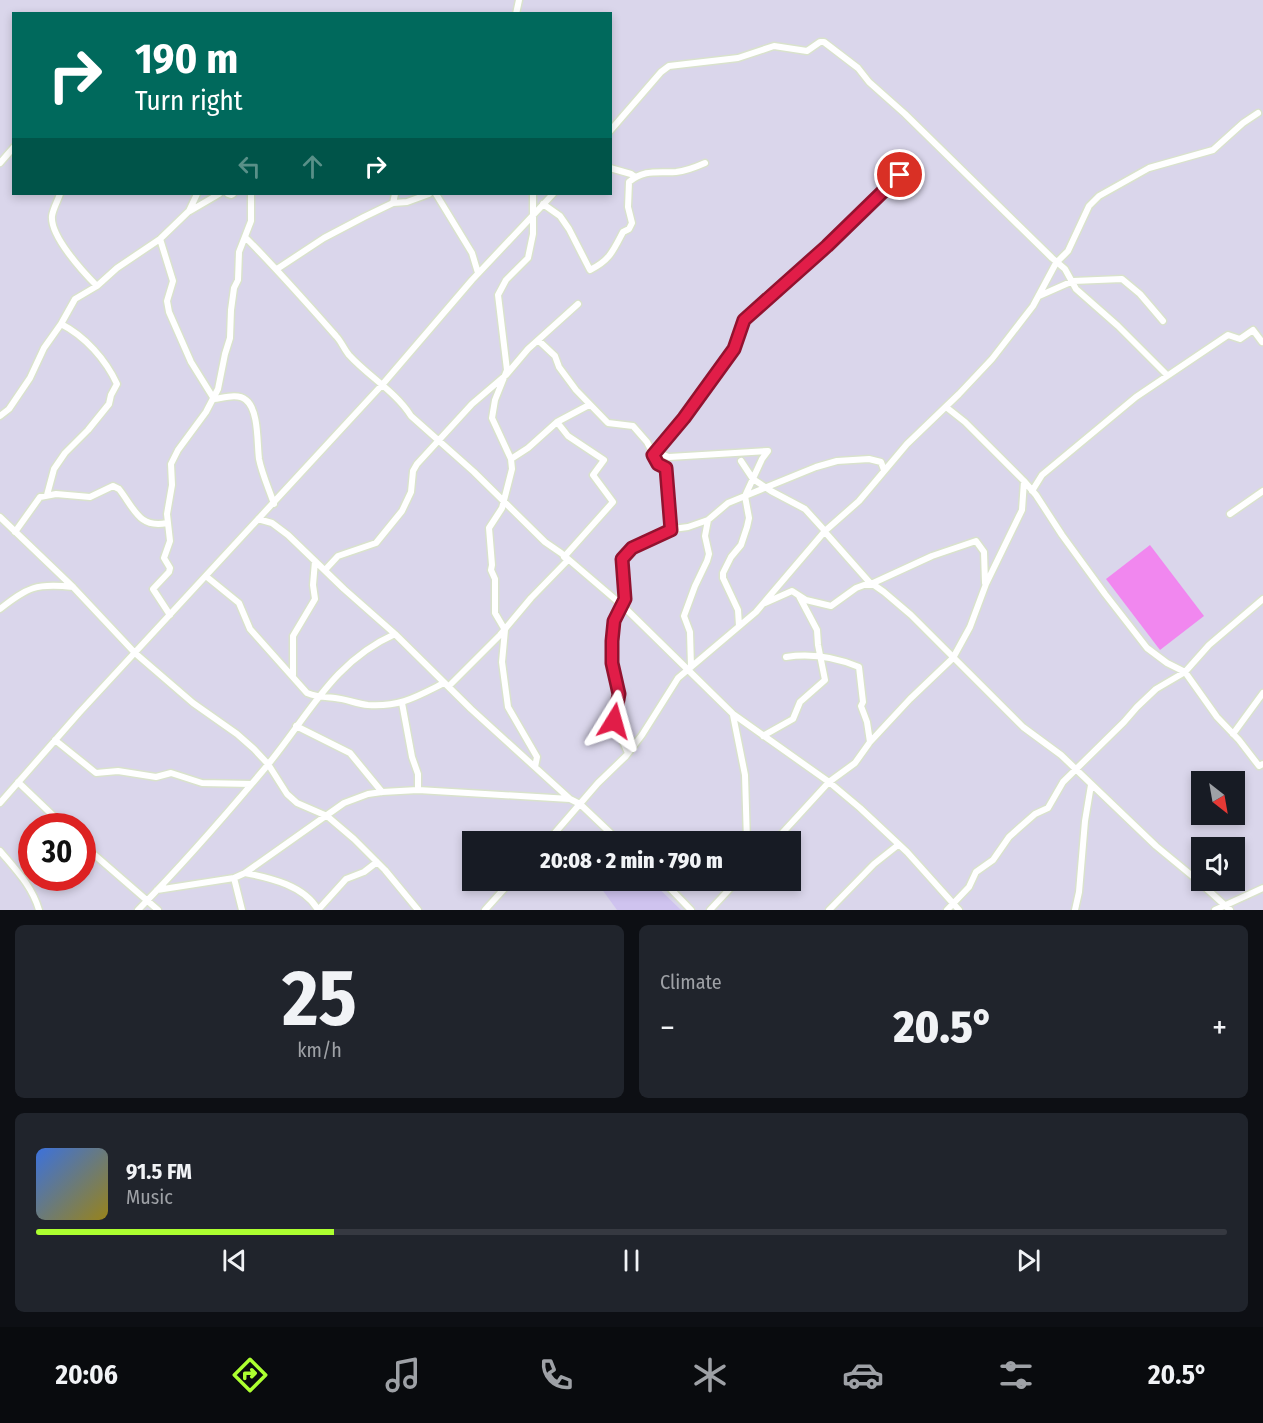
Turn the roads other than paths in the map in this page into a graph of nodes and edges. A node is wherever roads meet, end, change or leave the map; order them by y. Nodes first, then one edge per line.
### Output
1 (1258, 113) dead end
2 (612, 129) edge
3 (12, 149) edge
4 (0, 163) edge
5 (705, 164) dead end
6 (612, 169) edge
7 (900, 175) dead end
8 (634, 177) junction
9 (60, 195) edge
10 (197, 195) edge
11 (217, 195) edge
12 (251, 195) edge
13 (395, 195) edge
14 (426, 195) edge
15 (437, 195) edge
16 (532, 195) edge
17 (552, 195) edge
18 (393, 203) junction
19 (543, 204) junction
20 (189, 211) junction
21 (533, 214) junction
22 (245, 237) junction
23 (160, 239) junction
24 (1056, 263) junction
25 (278, 269) junction
26 (478, 273) junction
27 (1073, 281) junction
28 (97, 286) junction
29 (1038, 297) junction
30 (578, 304) dead end
31 (1163, 321) dead end
32 (61, 324) junction
33 (538, 340) junction
34 (1262, 342) edge
35 (506, 375) junction
36 (1167, 375) junction
37 (382, 386) junction
38 (214, 399) junction
39 (589, 405) junction
40 (946, 406) junction
41 (0, 416) edge
42 (557, 422) junction
43 (438, 440) junction
44 (654, 454) junction
45 (511, 459) junction
46 (741, 461) dead end
47 (884, 470) junction
48 (753, 479) junction
49 (1024, 481) junction
50 (767, 488) junction
51 (1032, 491) junction
52 (1263, 491) edge
53 (47, 495) junction
54 (746, 496) junction
55 (503, 500) junction
56 (273, 504) junction
57 (1230, 514) dead end
58 (0, 517) edge
59 (258, 519) junction
60 (708, 520) junction
61 (167, 524) junction
62 (671, 530) junction
63 (825, 531) junction
64 (15, 532) junction
65 (566, 558) junction
66 (315, 561) junction
67 (325, 570) junction
68 (207, 577) junction
69 (871, 584) junction
70 (986, 584) junction
71 (73, 587) junction
72 (797, 593) junction
73 (1263, 599) edge
74 (765, 603) junction
75 (623, 606) junction
76 (0, 609) edge
77 (170, 615) junction
78 (739, 626) junction
79 (505, 630) junction
80 (395, 634) junction
81 (135, 653) junction
82 (820, 656) junction
83 (786, 657) dead end
84 (953, 658) junction
85 (689, 668) junction
86 (1185, 672) junction
87 (293, 675) junction
88 (447, 685) junction
89 (1263, 693) edge
90 (317, 697) junction
91 (402, 703) junction
92 (733, 714) junction
93 (296, 726) junction
94 (1233, 734) junction
95 (763, 736) junction
96 (55, 740) junction
97 (870, 742) junction
98 (628, 753) junction
99 (268, 764) junction
100 (1263, 764) edge
101 (535, 767) junction
102 (1076, 770) junction
103 (18, 782) junction
104 (829, 782) junction
105 (251, 784) junction
106 (1091, 785) junction
107 (418, 790) junction
108 (382, 792) junction
109 (570, 799) junction
110 (0, 803) edge
111 (580, 804) junction
112 (50, 813) edge
113 (327, 816) junction
114 (557, 831) edge
115 (608, 831) edge
116 (747, 831) edge
117 (784, 831) edge
118 (898, 845) junction
119 (0, 851) edge
120 (96, 856) edge
121 (377, 862) junction
122 (245, 873) junction
123 (234, 878) junction
124 (1263, 888) edge
125 (158, 890) junction
126 (502, 891) edge
127 (673, 891) edge
128 (728, 891) edge
129 (148, 900) junction
130 (953, 904) junction
131 (1227, 908) edge
132 (39, 910) edge
133 (138, 910) edge
134 (158, 910) edge
135 (242, 910) edge
136 (318, 910) edge
137 (418, 910) edge
138 (485, 910) edge
139 (691, 910) edge
140 (710, 910) edge
141 (829, 910) edge
142 (947, 910) edge
143 (960, 910) edge
144 (1075, 910) edge
145 (1215, 910) edge

1 - 24 street
2 - 24 street
3 - 4 street
5 - 8 street
6 - 8 street
7 - 44 street
8 - 19 street
9 - 28 street
10 - 20 street
11 - 20 street
12 - 22 street
13 - 18 street
14 - 18 street
15 - 26 street
16 - 21 street
17 - 19 street
18 - 25 street
19 - 21 street
20 - 23 street
21 - 26 street
21 - 35 street
22 - 25 street
22 - 38 street
23 - 28 street
23 - 38 street
24 - 27 street
24 - 29 street
25 - 37 street
26 - 37 street
27 - 29 street
27 - 31 street
27 - 36 street
28 - 32 street
29 - 40 street
30 - 33 street
32 - 41 street
32 - 53 street
33 - 35 street
33 - 39 street
34 - 36 street
35 - 43 street
35 - 45 street
36 - 51 street
37 - 43 street
37 - 56 street
38 - 56 street
38 - 61 street
39 - 42 street
39 - 44 street
40 - 47 street
40 - 49 street
42 - 45 street
42 - 65 street
43 - 55 street
43 - 67 street
44 - 48 street
44 - 62 street
45 - 55 street
46 - 48 street
47 - 50 street
47 - 63 street
48 - 50 street
48 - 54 street
49 - 51 street
49 - 70 street
50 - 54 street
50 - 63 street
51 - 86 street
52 - 57 street
53 - 61 street
53 - 64 street
54 - 60 street
54 - 78 street
55 - 65 street
55 - 79 street
56 - 59 street
58 - 64 street
59 - 66 street
59 - 68 street
60 - 62 street
60 - 85 street
61 - 77 street
62 - 75 street
63 - 69 street
63 - 74 street
64 - 71 street
65 - 75 street
65 - 79 street
66 - 67 street
66 - 87 street
67 - 80 street
68 - 77 street
68 - 87 street
69 - 70 street
69 - 72 street
69 - 84 street
70 - 84 street
71 - 76 street
71 - 81 street
72 - 74 street
72 - 82 street
73 - 86 street
74 - 78 street
75 - 85 street
75 - 98 street
77 - 81 street
78 - 85 street
79 - 88 street
79 - 101 street
80 - 88 street
80 - 90 street
81 - 96 street
81 - 99 street
82 - 83 street
82 - 95 street
82 - 97 street
84 - 97 street
84 - 102 street
85 - 92 street
85 - 98 street
86 - 94 street
86 - 102 street
87 - 90 street
88 - 91 street
88 - 101 street
89 - 94 street
90 - 91 street
90 - 93 street
91 - 107 street
92 - 95 street
92 - 116 street
93 - 99 street
93 - 108 street
94 - 100 street
95 - 104 street
96 - 103 street
96 - 105 street
97 - 104 street
98 - 111 street
99 - 105 street
99 - 113 street
101 - 109 street
102 - 106 street
102 - 130 street
103 - 110 street
103 - 112 street
104 - 117 street
104 - 118 street
105 - 125 street
106 - 131 street
106 - 144 street
107 - 108 street
107 - 109 street
108 - 113 street
109 - 111 street
111 - 114 street
111 - 115 street
113 - 121 street
113 - 122 street
118 - 130 street
118 - 141 street
119 - 132 street
120 - 129 street
121 - 136 street
121 - 137 street
122 - 123 street
122 - 136 street
123 - 125 street
123 - 135 street
124 - 131 street
125 - 129 street
126 - 138 street
127 - 139 street
128 - 140 street
129 - 133 street
129 - 134 street
130 - 142 street
130 - 143 street
131 - 145 street

